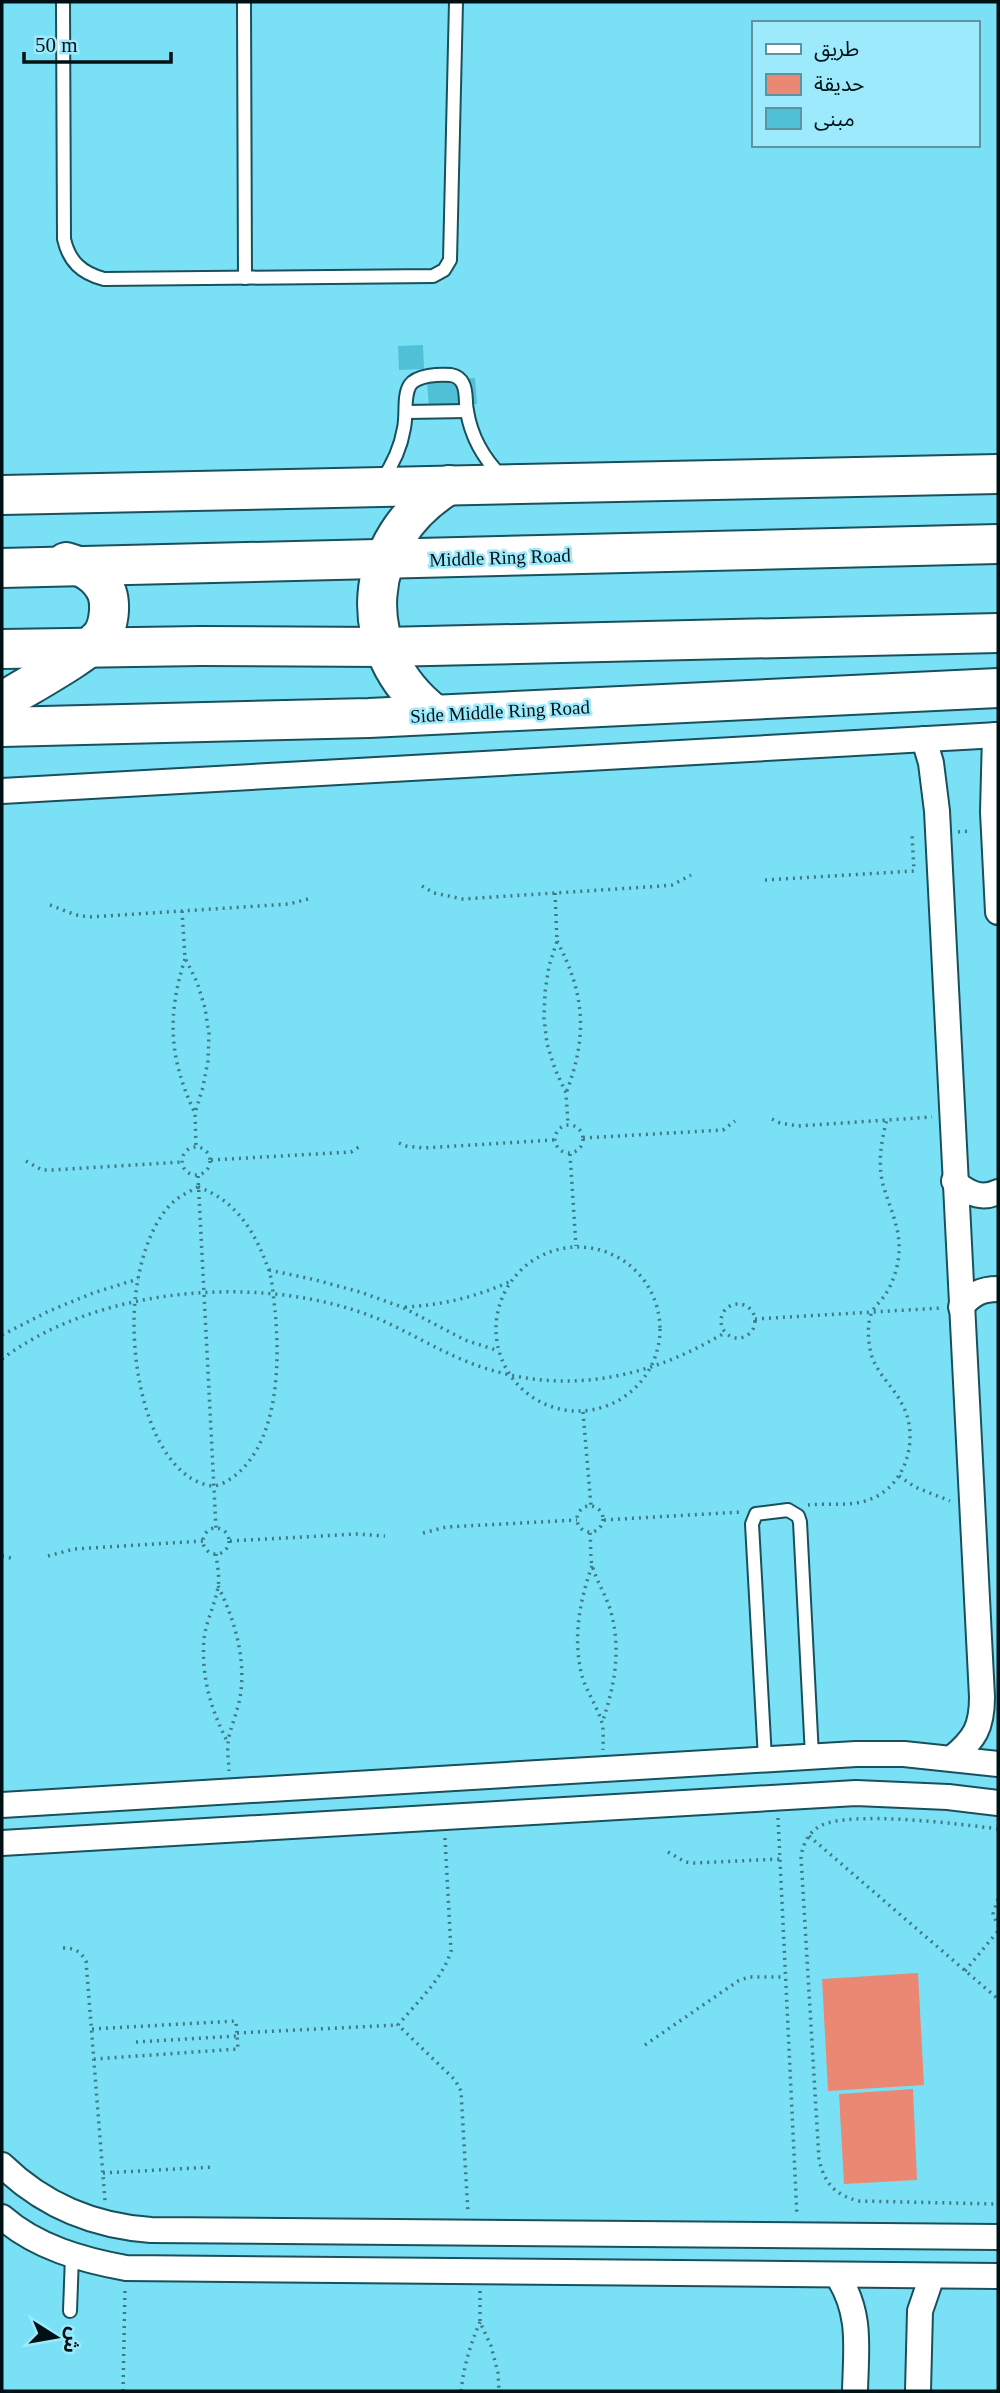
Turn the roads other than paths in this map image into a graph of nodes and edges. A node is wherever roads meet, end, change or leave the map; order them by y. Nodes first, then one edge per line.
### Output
1 (63, 2) edge
2 (244, 2) edge
3 (456, 2) edge
4 (245, 278) junction
5 (467, 411) junction
6 (407, 412) junction
7 (998, 474) edge
8 (510, 484) junction
9 (449, 485) junction
10 (378, 487) junction
11 (2, 495) edge
12 (2, 544) edge
13 (998, 544) edge
14 (384, 560) junction
15 (81, 566) junction
16 (2, 568) edge
17 (998, 633) edge
18 (384, 647) junction
19 (88, 648) junction
20 (2, 649) edge
21 (998, 688) edge
22 (2, 702) edge
23 (434, 714) junction
24 (2, 727) edge
25 (997, 735) edge
26 (924, 739) junction
27 (2, 791) edge
28 (998, 912) edge
29 (954, 1181) junction
30 (998, 1192) edge
31 (998, 1289) edge
32 (961, 1307) junction
33 (811, 1756) junction
34 (952, 1758) junction
35 (765, 1759) junction
36 (998, 1764) edge
37 (998, 1802) edge
38 (2, 1805) edge
39 (2, 1843) edge
40 (2, 2165) edge
41 (2, 2217) edge
42 (151, 2230) junction
43 (998, 2237) edge
44 (72, 2256) junction
45 (137, 2268) junction
46 (837, 2275) junction
47 (932, 2276) junction
48 (998, 2276) edge
49 (70, 2311) dead end
50 (855, 2391) edge
51 (918, 2391) edge

1 - 4 lane
2 - 4 lane
3 - 4 lane
5 - 6 lane
5 - 6 lane
5 - 8 lane
6 - 10 lane
7 - 8 highway
8 - 9 highway
9 - 10 highway
9 - 14 highway
10 - 11 highway
12 - 15 highway
13 - 14 highway, Middle Ring Road
14 - 15 highway, Middle Ring Road
14 - 18 highway
15 - 16 highway, Middle Ring Road
15 - 19 highway
17 - 18 highway
18 - 19 highway
18 - 23 highway
19 - 20 highway
19 - 22 highway
21 - 23 highway, Side Middle Ring Road
23 - 24 highway, Side Middle Ring Road
25 - 26 street
25 - 28 street
26 - 27 street
26 - 29 street
29 - 30 street
29 - 32 street
31 - 32 street
32 - 34 street
33 - 34 street
33 - 35 street
33 - 35 lane
34 - 36 street
35 - 38 street
37 - 39 street
40 - 42 street
41 - 44 street
42 - 43 street
42 - 45 street
44 - 45 street
44 - 49 lane
45 - 46 street
46 - 47 street
46 - 50 street
47 - 48 street
47 - 51 street

